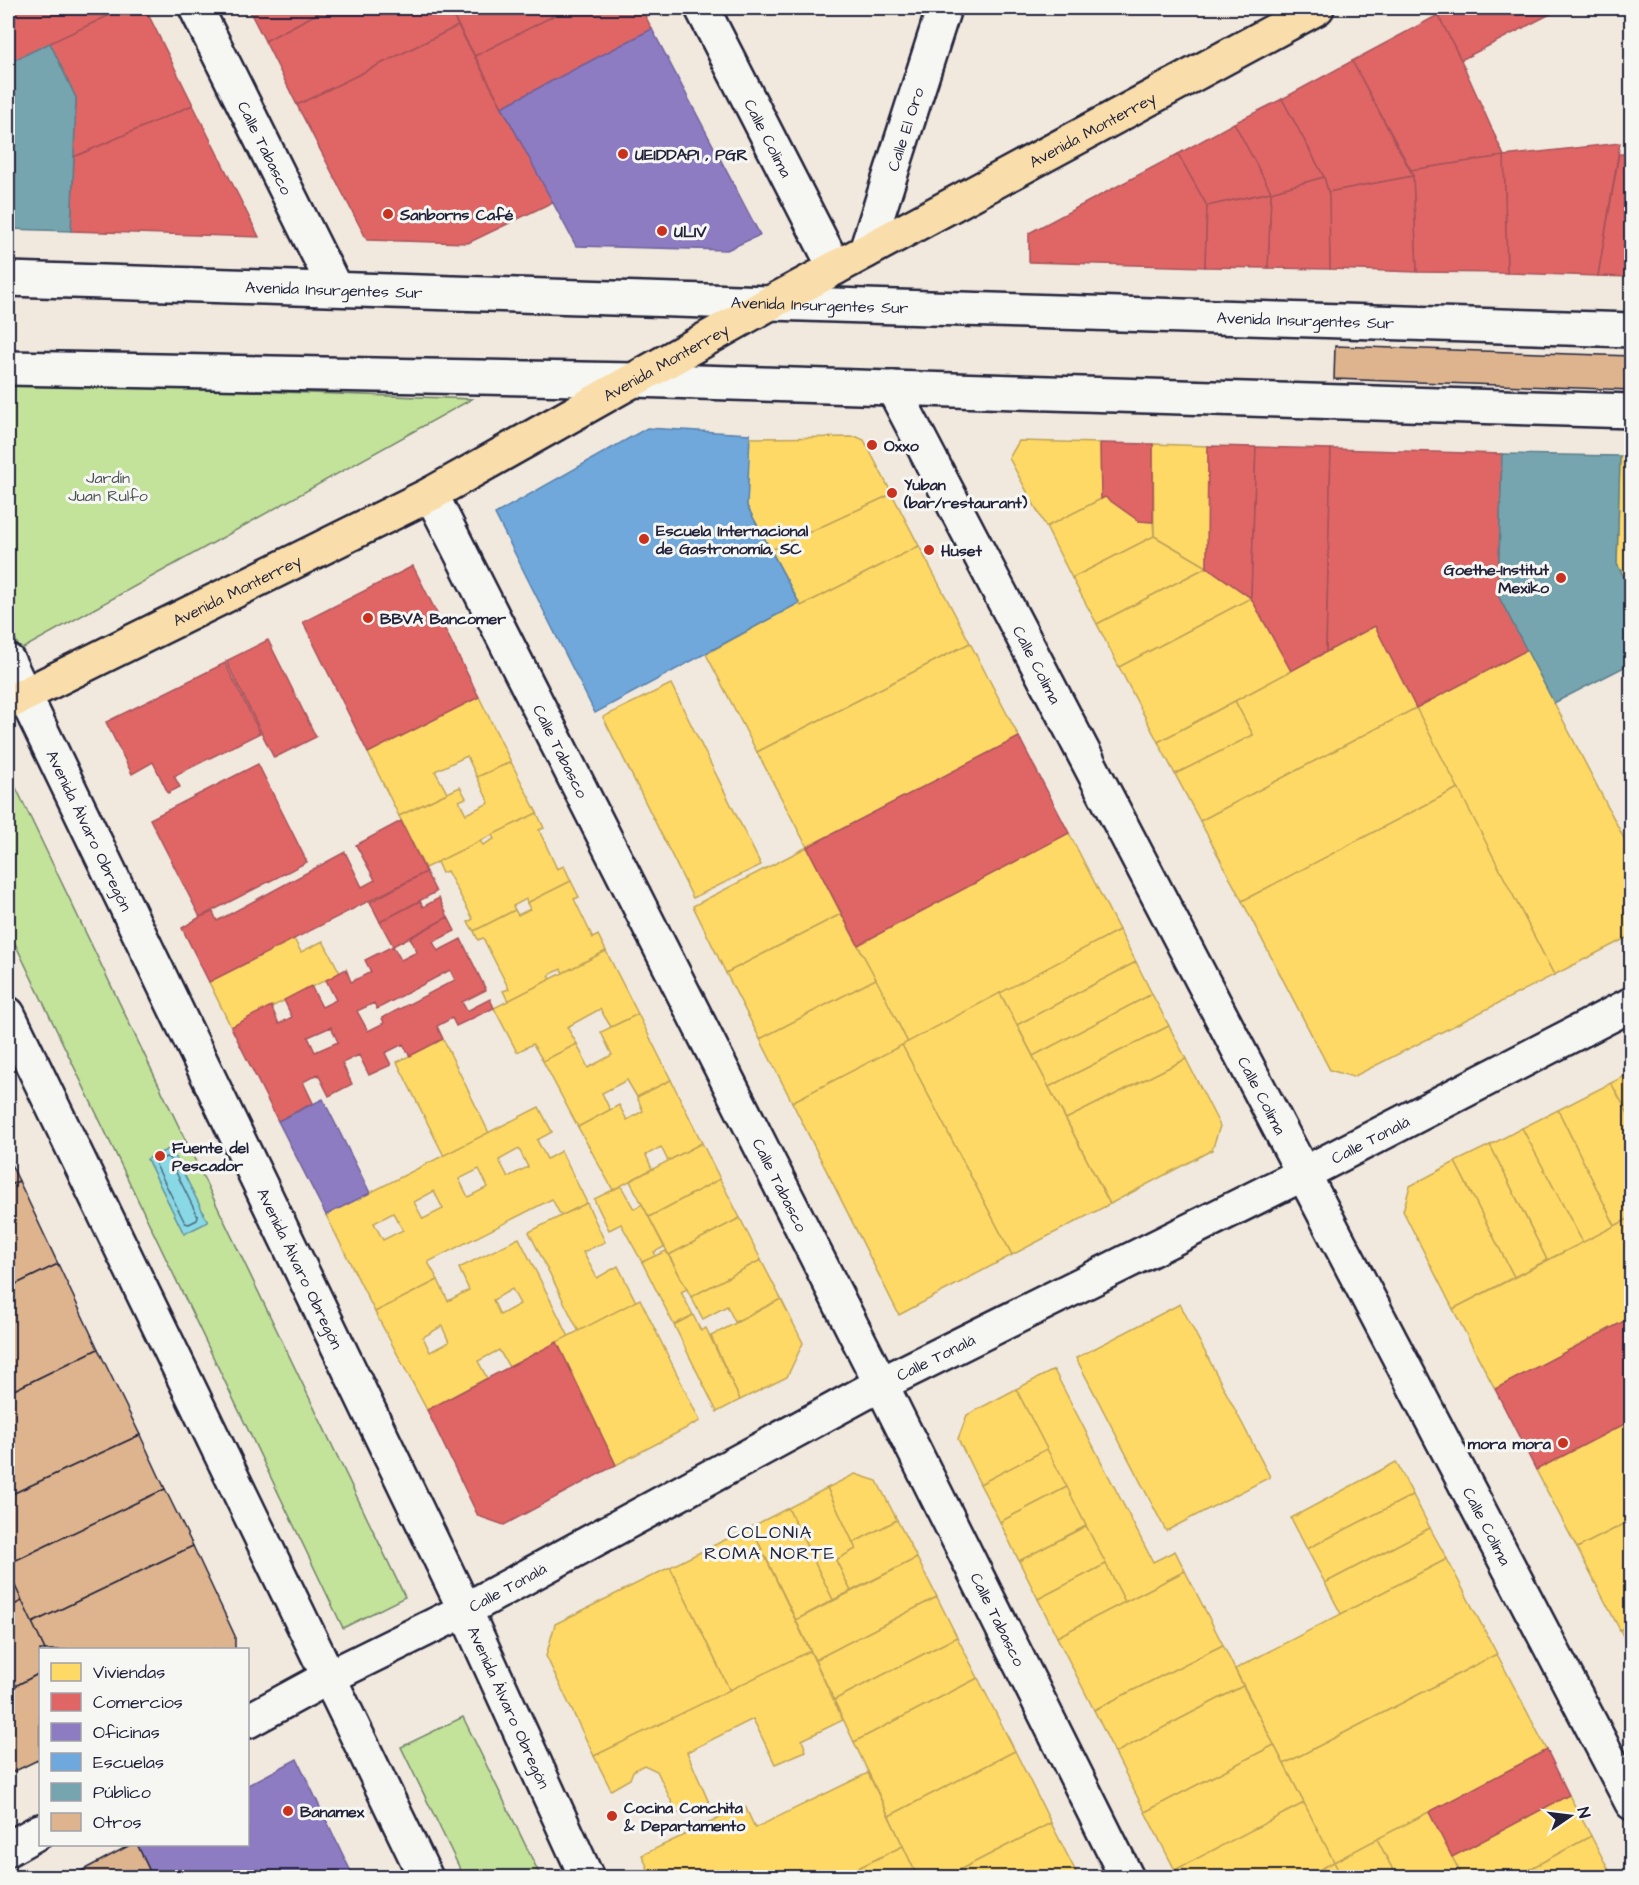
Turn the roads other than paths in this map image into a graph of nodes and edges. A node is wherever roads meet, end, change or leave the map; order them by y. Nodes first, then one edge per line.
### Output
1 (196, 8) edge
2 (702, 8) edge
3 (944, 8) edge
4 (1317, 8) edge
5 (866, 251) junction
6 (835, 268) junction
7 (8, 279) edge
8 (335, 288) junction
9 (772, 302) junction
10 (1632, 330) edge
11 (8, 368) edge
12 (634, 380) junction
13 (893, 388) junction
14 (1632, 411) edge
15 (431, 494) junction
16 (8, 661) edge
17 (15, 699) edge
18 (1632, 1005) edge
19 (8, 1014) edge
20 (1303, 1174) junction
21 (881, 1383) junction
22 (465, 1610) junction
23 (329, 1677) junction
24 (249, 1720) edge
25 (1632, 1803) edge
26 (39, 1832) edge
27 (8, 1849) edge
28 (426, 1878) edge
29 (587, 1878) edge
30 (1127, 1878) edge

1 - 8 street, Calle Tabasco
2 - 6 street, Calle Colima
3 - 5 street, Calle El Oro
4 - 5 main road, Avenida Monterrey
5 - 6 main road, Avenida Monterrey
6 - 9 main road, Avenida Monterrey
7 - 8 street, Avenida Insurgentes Sur
8 - 9 street, Avenida Insurgentes Sur
9 - 10 street, Avenida Insurgentes Sur
9 - 12 main road, Avenida Monterrey
11 - 12 street
12 - 13 street
12 - 15 main road, Avenida Monterrey
13 - 14 street
13 - 20 street, Calle Colima
15 - 17 main road, Avenida Monterrey
15 - 21 street, Calle Tabasco
16 - 17 street, Avenida Álvaro Obregón
17 - 22 street, Avenida Álvaro Obregón
18 - 20 street, Calle Tonalá
19 - 23 street
20 - 21 street, Calle Tonalá
20 - 25 street, Calle Colima
21 - 22 street, Calle Tonalá
21 - 30 street, Calle Tabasco
22 - 23 street, Calle Tonalá
22 - 29 street, Avenida Álvaro Obregón
23 - 24 street, Calle Tonalá
23 - 28 street
26 - 27 street

